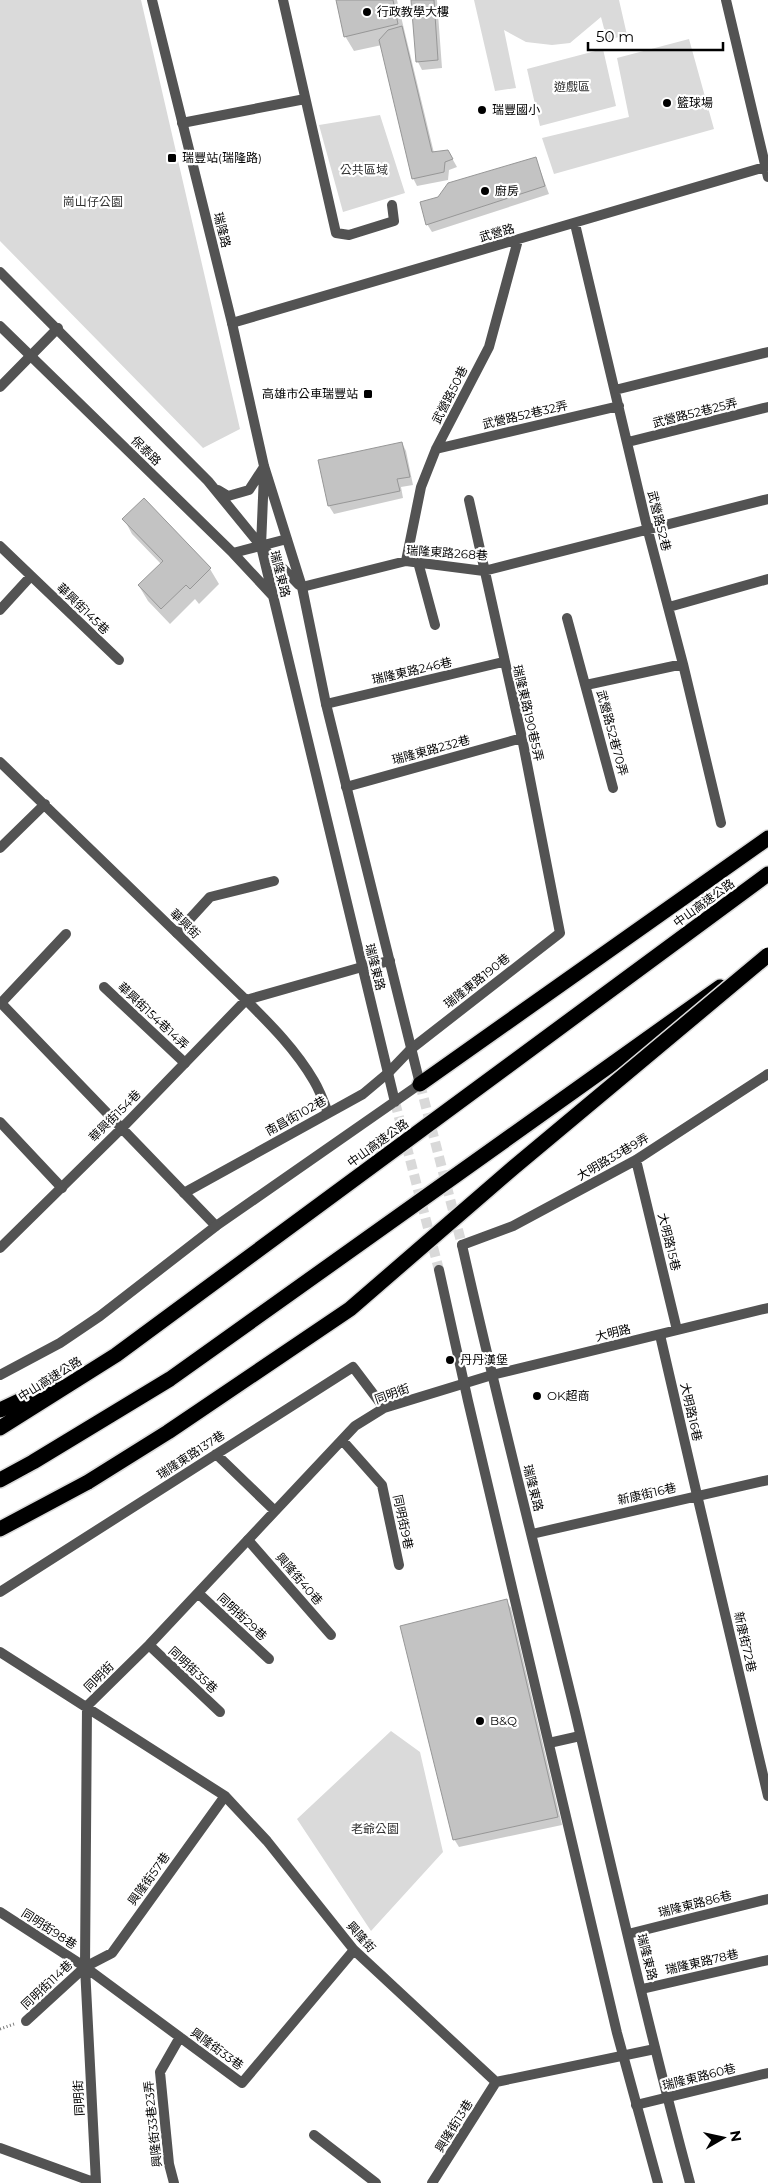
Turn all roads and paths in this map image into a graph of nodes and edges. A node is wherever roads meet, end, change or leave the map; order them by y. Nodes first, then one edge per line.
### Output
1 (152, 0) edge
2 (283, 0) edge
3 (726, 0) edge
4 (305, 99) junction
5 (182, 123) junction
6 (767, 170) edge
7 (392, 205) dead end
8 (575, 224) junction
9 (518, 240) junction
10 (0, 272) edge
11 (232, 323) junction
12 (0, 326) edge
13 (58, 328) junction
14 (768, 352) edge
15 (31, 357) junction
16 (0, 388) edge
17 (615, 390) junction
18 (619, 406) junction
19 (768, 407) edge
20 (628, 442) junction
21 (436, 449) junction
22 (264, 466) junction
23 (214, 487) junction
24 (768, 499) edge
25 (469, 500) dead end
26 (648, 530) junction
27 (287, 539) junction
28 (0, 546) edge
29 (261, 546) junction
30 (233, 553) junction
31 (406, 561) junction
32 (418, 562) junction
33 (484, 571) junction
34 (31, 576) junction
35 (768, 579) edge
36 (302, 587) junction
37 (273, 597) junction
38 (669, 607) junction
39 (0, 610) edge
40 (567, 618) dead end
41 (435, 625) dead end
42 (119, 660) dead end
43 (503, 662) junction
44 (683, 664) junction
45 (586, 685) junction
46 (326, 704) junction
47 (522, 738) junction
48 (0, 762) edge
49 (346, 787) junction
50 (613, 788) dead end
51 (45, 804) junction
52 (721, 823) dead end
53 (768, 838) edge
54 (0, 848) edge
55 (768, 874) edge
56 (274, 881) dead end
57 (560, 932) joint
58 (177, 933) junction
59 (66, 934) dead end
60 (768, 954) edge
61 (390, 961) junction
62 (362, 967) junction
63 (104, 987) dead end
64 (246, 1000) junction
65 (0, 1003) edge
66 (411, 1049) junction
67 (185, 1063) junction
68 (388, 1073) junction
69 (768, 1074) edge
70 (420, 1084) junction
71 (395, 1102) junction
72 (328, 1113) junction
73 (0, 1122) edge
74 (122, 1128) junction
75 (636, 1160) junction
76 (62, 1188) junction
77 (184, 1193) junction
78 (216, 1226) junction
79 (462, 1245) joint
80 (0, 1248) edge
81 (439, 1270) tunnel mouth
82 (768, 1308) edge
83 (677, 1330) junction
84 (660, 1334) junction
85 (116, 1355) junction
86 (492, 1375) junction
87 (0, 1376) edge
88 (464, 1384) junction
89 (384, 1408) junction
90 (0, 1410) edge
91 (0, 1428) edge
92 (342, 1440) junction
93 (216, 1454) junction
94 (0, 1480) edge
95 (768, 1480) edge
96 (697, 1495) junction
97 (275, 1511) junction
98 (0, 1529) edge
99 (532, 1534) junction
100 (248, 1540) junction
101 (399, 1565) dead end
102 (0, 1592) edge
103 (198, 1593) junction
104 (331, 1634) dead end
105 (149, 1645) junction
106 (0, 1652) edge
107 (269, 1659) dead end
108 (87, 1706) junction
109 (220, 1712) dead end
110 (580, 1736) junction
111 (549, 1743) junction
112 (225, 1796) junction
113 (768, 1796) edge
114 (768, 1899) edge
115 (0, 1912) edge
116 (628, 1934) junction
117 (354, 1950) junction
118 (768, 1960) edge
119 (85, 1967) junction
120 (642, 1989) junction
121 (26, 2021) dead end
122 (180, 2037) junction
123 (655, 2049) junction
124 (622, 2056) junction
125 (768, 2074) edge
126 (496, 2082) junction
127 (668, 2098) junction
128 (636, 2105) junction
129 (314, 2135) dead end
130 (0, 2148) edge
131 (96, 2183) edge
132 (174, 2183) edge
133 (376, 2183) edge
134 (432, 2183) edge
135 (658, 2183) edge
136 (690, 2183) edge

1 - 5 street, 瑞隆路
2 - 4 street
3 - 6 street
4 - 5 street
4 - 7 street
5 - 11 street, 瑞隆路
6 - 8 street, 武營路
8 - 9 street, 武營路
8 - 17 street, 武營路52巷
9 - 11 street, 武營路
9 - 21 street, 武營路50巷
10 - 13 street, 保泰路
11 - 22 street, 瑞隆路
12 - 15 street, 保泰路
13 - 15 street
13 - 23 street, 保泰路
14 - 17 street
15 - 16 street
15 - 30 street, 保泰路
17 - 18 street, 武營路52巷
18 - 20 street, 武營路52巷
18 - 21 street, 武營路52巷32弄
19 - 20 street, 武營路52巷25弄
20 - 26 street, 武營路52巷
21 - 31 street, 武營路50巷
22 - 23 street
22 - 27 street, 瑞隆路
22 - 29 street, 瑞隆路
23 - 29 street, 保泰路
24 - 26 street, 瑞隆東路268巷
25 - 33 street, 瑞隆東路190巷5弄
26 - 33 street, 瑞隆東路268巷
26 - 38 street, 武營路52巷
27 - 29 street
27 - 36 street, 瑞隆路
28 - 34 street, 華興街145巷
29 - 30 street
29 - 36 street, 瑞隆東路
29 - 37 street, 瑞隆東路
30 - 37 street, 保泰路
31 - 32 street, 瑞隆東路268巷
31 - 36 street, 瑞隆東路268巷
32 - 33 street, 瑞隆東路268巷
32 - 41 street
33 - 43 street, 瑞隆東路190巷5弄
34 - 39 street
34 - 42 street, 華興街145巷
35 - 38 street
36 - 46 street, 瑞隆東路
37 - 62 street, 瑞隆東路
38 - 44 street, 武營路52巷
40 - 45 street, 武營路52巷70弄
43 - 46 street, 瑞隆東路246巷
43 - 47 street, 瑞隆東路190巷5弄
44 - 45 street, 武營路52巷70弄
44 - 52 street, 武營路52巷
45 - 50 street, 武營路52巷70弄
46 - 49 street, 瑞隆東路
47 - 49 street, 瑞隆東路232巷
47 - 57 street, 瑞隆東路190巷5弄
48 - 51 street, 華興街
49 - 61 street, 瑞隆東路
51 - 54 street
51 - 58 street, 華興街
53 - 70 highway
55 - 85 highway, 中山高速公路
56 - 58 street
57 - 66 street, 瑞隆東路190巷
58 - 64 street, 華興街
59 - 65 street
60 - 94 highway
60 - 98 highway, bridge
61 - 62 street
61 - 66 street, 瑞隆東路
62 - 64 street
62 - 68 street, 瑞隆東路
63 - 67 street, 華興街154巷14弄
64 - 67 street, 華興街154巷
64 - 72 street, 華興街
65 - 74 street
66 - 68 street, 南昌街102巷
66 - 70 street, 瑞隆東路
67 - 74 street, 華興街154巷
68 - 71 street, 瑞隆東路
68 - 72 street, 南昌街102巷
69 - 75 street, 大明路33巷9弄
70 - 71 street
71 - 78 street
72 - 77 street, 南昌街102巷
73 - 76 street
74 - 76 street, 華興街154巷
74 - 77 street
75 - 79 street, 大明路33巷9弄
75 - 83 street, 大明路15巷
76 - 80 street, 華興街154巷
77 - 78 street
78 - 87 street
79 - 86 street, 瑞隆東路
81 - 88 street
82 - 83 street, 大明路
83 - 84 street, 大明路
84 - 86 street, 大明路
84 - 96 street, 大明路16巷
85 - 90 highway
85 - 91 highway, 中山高速公路
86 - 88 street, 大明路
86 - 99 street, 瑞隆東路
88 - 89 street, 同明街
88 - 111 street
89 - 92 street, 同明街
89 - 93 street, 瑞隆東路137巷
92 - 97 street, 同明街
92 - 101 street, 同明街9巷
93 - 97 street
93 - 102 street, 瑞隆東路137巷
95 - 96 street, 新康街16巷
96 - 99 street, 新康街16巷
96 - 113 street, 新康街72巷
97 - 100 street, 同明街
99 - 110 street, 瑞隆東路
100 - 103 street, 同明街
100 - 104 street, 興隆街40巷
103 - 105 street, 同明街
103 - 107 street, 同明街29巷
105 - 108 street, 同明街
105 - 109 street, 同明街35巷
106 - 108 street, 興隆街
108 - 112 street, 興隆街
108 - 119 street, 同明街
110 - 111 street
110 - 116 street, 瑞隆東路
111 - 124 street
112 - 117 street, 興隆街
112 - 119 street, 興隆街57巷
114 - 116 street, 瑞隆東路86巷
115 - 119 street, 同明街98巷
116 - 120 street, 瑞隆東路
117 - 122 street, 興隆街33巷
117 - 126 street, 興隆街
118 - 120 street, 瑞隆東路78巷
119 - 121 street, 同明街114巷
119 - 122 street, 興隆街33巷
119 - 131 street, 同明街
120 - 123 street, 瑞隆東路
122 - 132 street, 興隆街33巷23弄
123 - 124 street
123 - 127 street, 瑞隆東路
124 - 126 street
124 - 128 street
125 - 127 street, 瑞隆東路60巷
126 - 134 street, 興隆街13巷
127 - 128 street, 瑞隆東路60巷
127 - 136 street, 瑞隆東路
128 - 135 street
129 - 133 street
130 - 131 street

